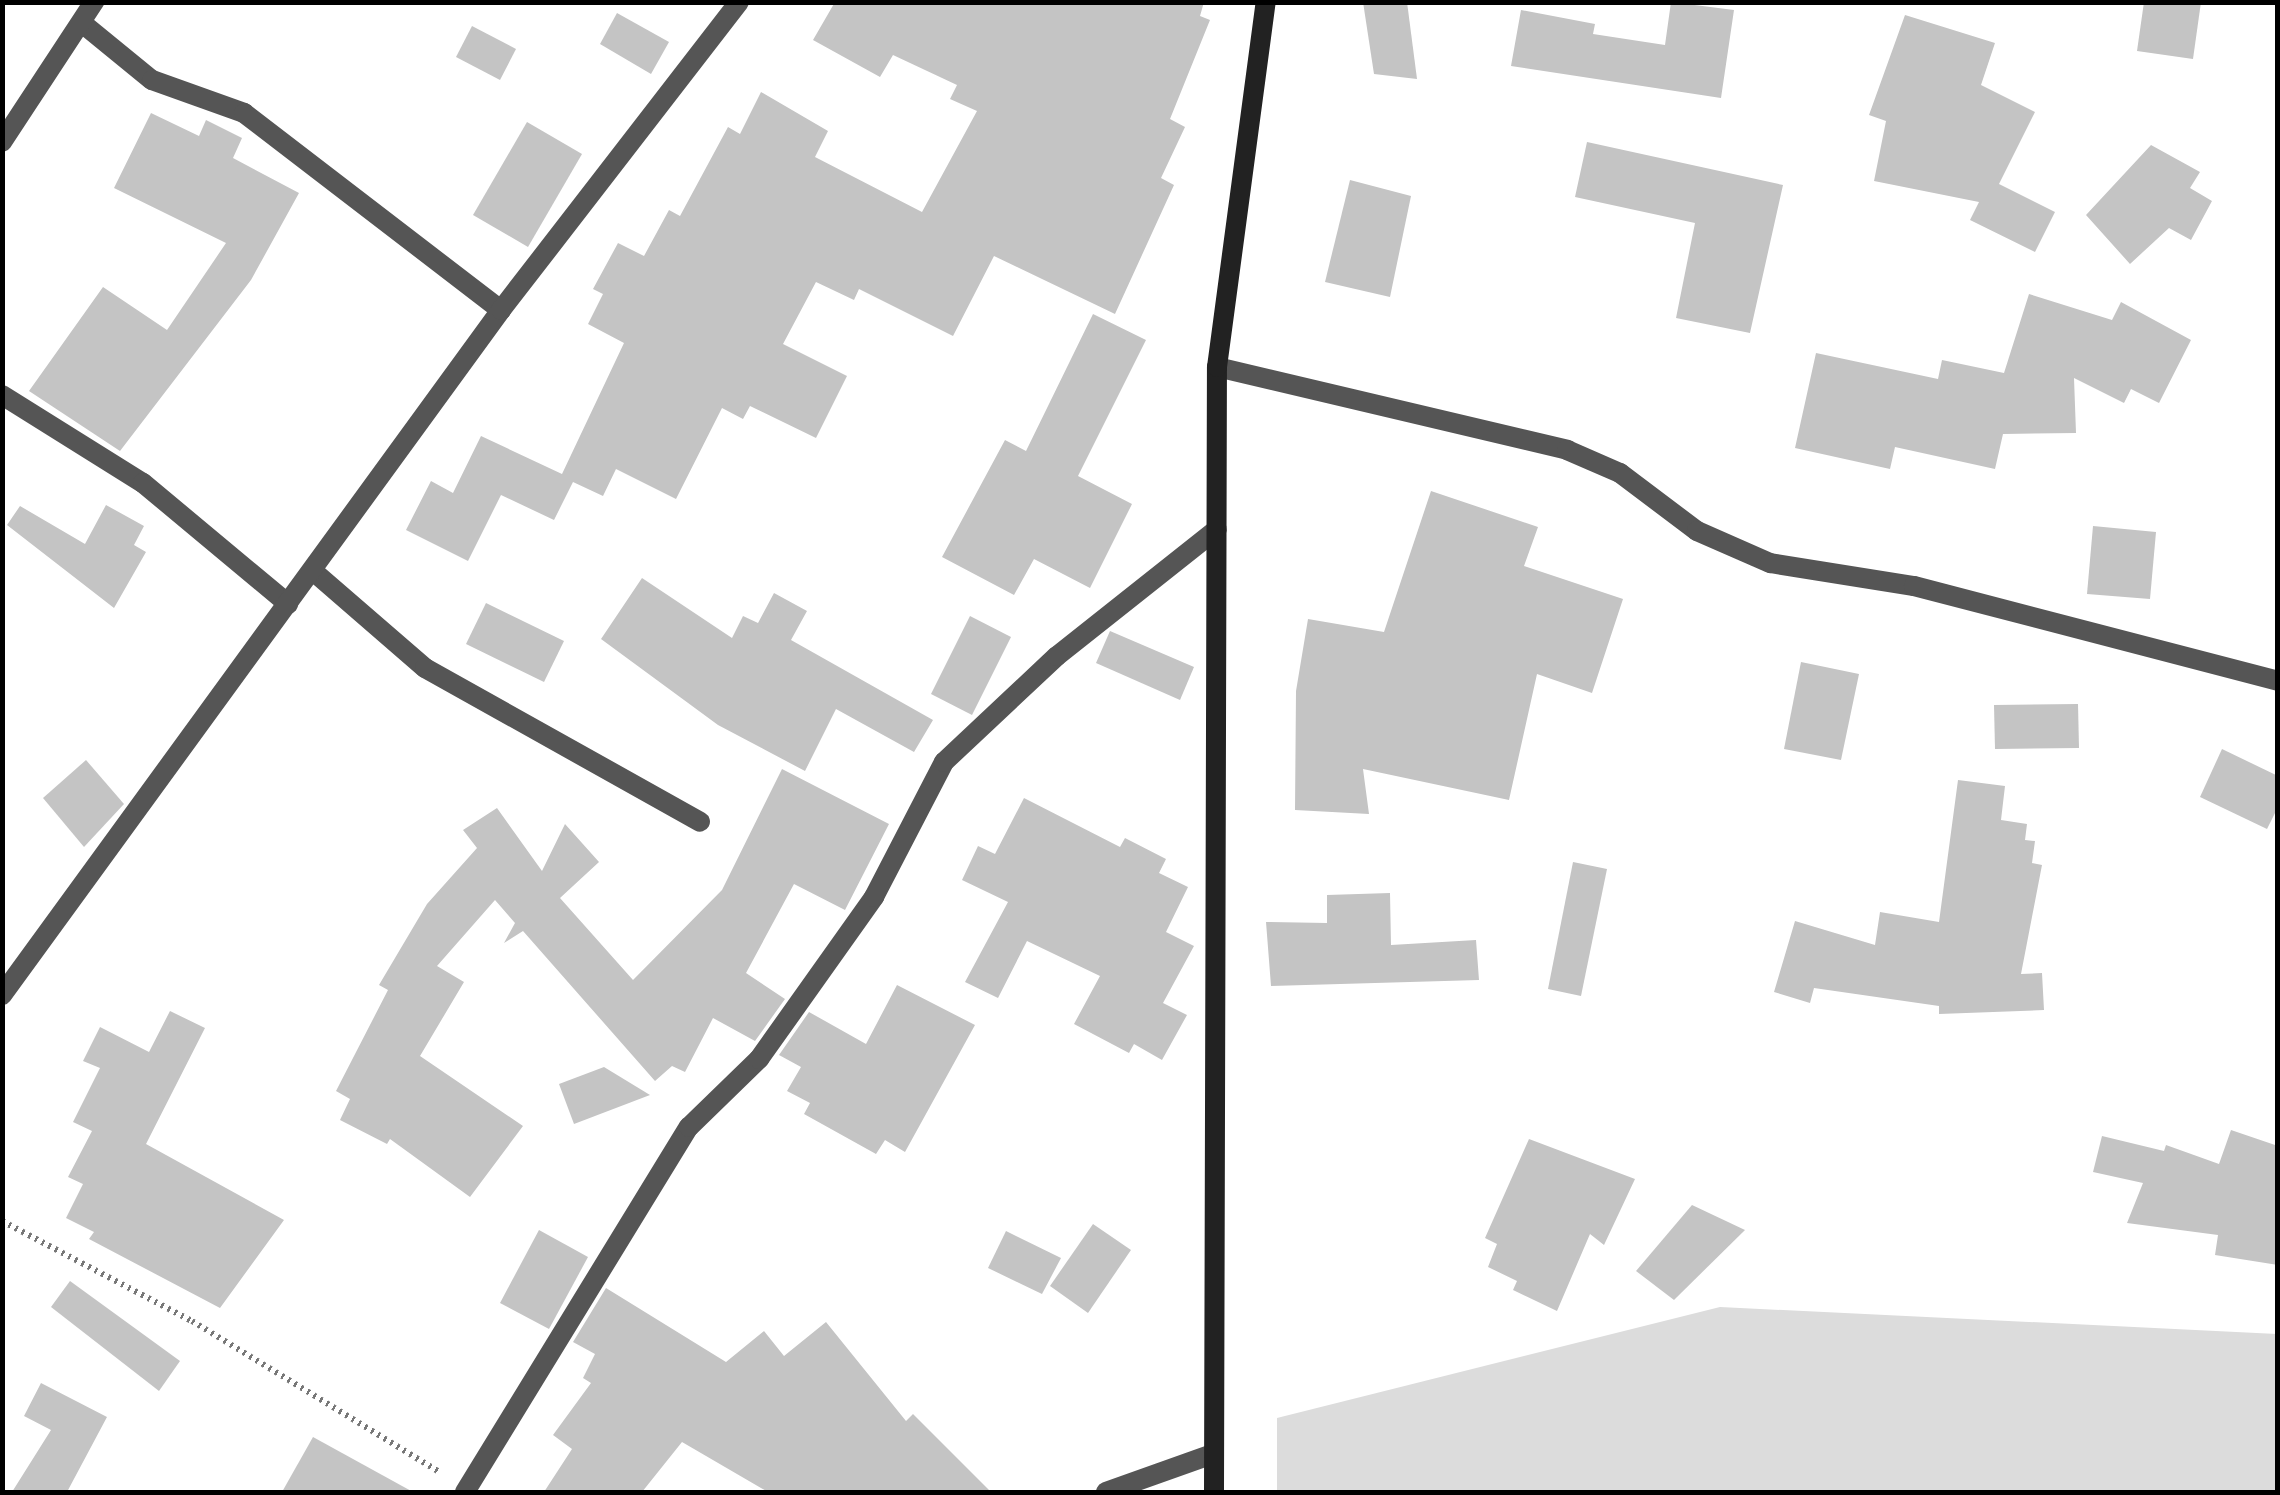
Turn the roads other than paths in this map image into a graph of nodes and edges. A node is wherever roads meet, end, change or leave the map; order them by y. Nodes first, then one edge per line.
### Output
1 (94, 2) edge
2 (738, 2) edge
3 (1266, 2) edge
4 (82, 23) junction
5 (2, 142) edge
6 (501, 310) junction
7 (1217, 368) junction
8 (2, 395) edge
9 (1217, 529) junction
10 (313, 571) junction
11 (288, 604) junction
12 (2278, 682) edge
13 (700, 822) dead end
14 (2, 995) edge
15 (1213, 1454) junction
16 (466, 1491) edge
17 (1106, 1492) edge
18 (1214, 1492) edge

1 - 4 street
2 - 6 street
3 - 7 main road
4 - 5 street
4 - 6 street
6 - 10 street
7 - 9 main road
7 - 12 street
8 - 11 street
9 - 15 main road
9 - 16 street
10 - 11 street
10 - 13 street
11 - 14 street
15 - 17 street
15 - 18 main road

